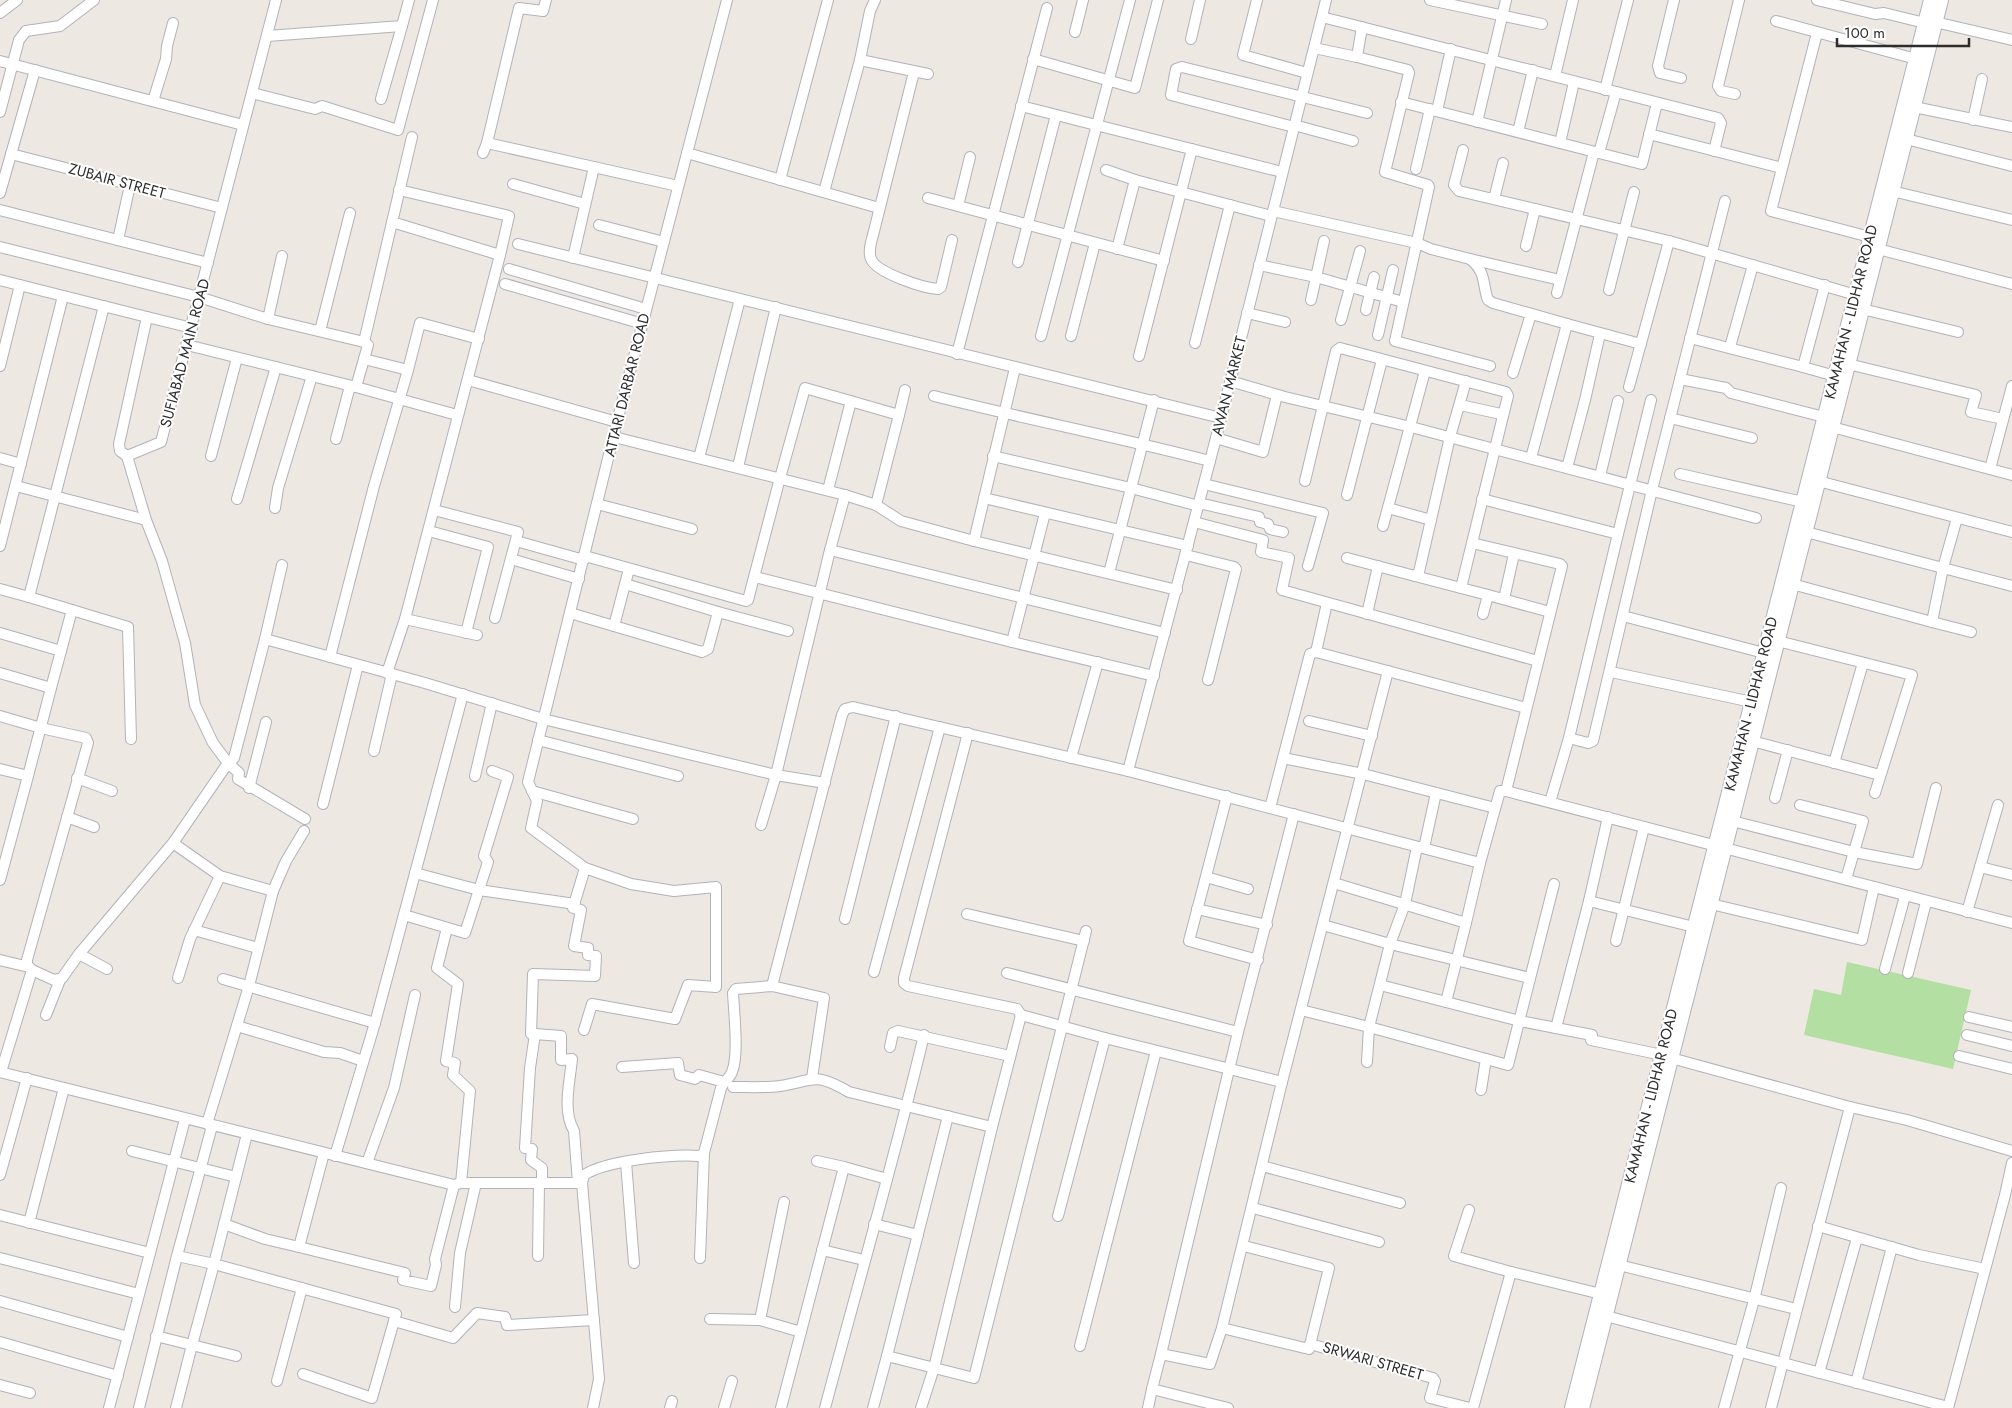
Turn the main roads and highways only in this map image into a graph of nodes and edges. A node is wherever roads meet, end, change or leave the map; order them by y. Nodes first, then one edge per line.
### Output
1 (1931, 0) edge
2 (1941, 0) edge
3 (1930, 23) junction
4 (1874, 243) junction
5 (1828, 422) junction
6 (1720, 847) junction
7 (1667, 1056) junction
8 (1572, 1408) edge
9 (1582, 1408) edge

1 - 3 main road, KAMAHAN - LIDHAR ROAD
2 - 3 main road, KAMAHAN - LIDHAR ROAD
3 - 4 main road, KAMAHAN - LIDHAR ROAD
3 - 4 main road, KAMAHAN - LIDHAR ROAD
4 - 5 main road, KAMAHAN - LIDHAR ROAD
4 - 5 main road, KAMAHAN - LIDHAR ROAD
5 - 6 main road, KAMAHAN - LIDHAR ROAD
5 - 6 main road, KAMAHAN - LIDHAR ROAD
6 - 7 main road, KAMAHAN - LIDHAR ROAD
6 - 7 main road, KAMAHAN - LIDHAR ROAD
7 - 8 main road, KAMAHAN - LIDHAR ROAD
7 - 9 main road, KAMAHAN - LIDHAR ROAD

